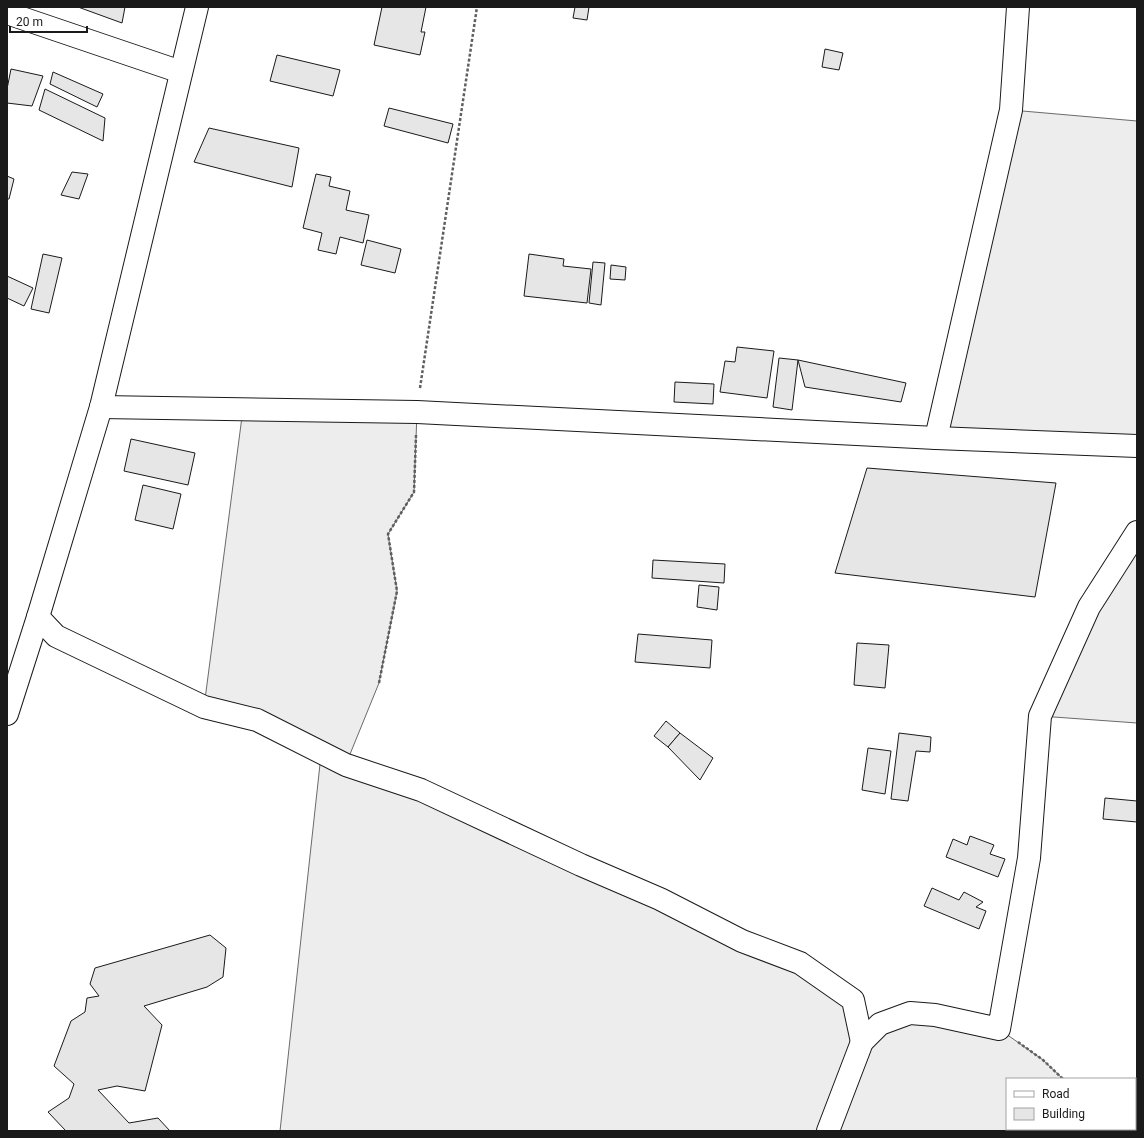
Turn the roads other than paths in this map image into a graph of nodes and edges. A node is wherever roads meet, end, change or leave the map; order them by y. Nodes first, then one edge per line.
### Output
1 (197, 7) edge
2 (1018, 7) edge
3 (7, 13) edge
4 (181, 72) junction
5 (101, 407) junction
6 (936, 438) junction
7 (1137, 446) edge
8 (1137, 532) edge
9 (38, 617) junction
10 (7, 714) edge
11 (862, 1042) junction
12 (828, 1131) edge

1 - 4 street
2 - 6 street
3 - 4 street
4 - 5 street
5 - 6 street
5 - 9 street
6 - 7 street
8 - 11 street
9 - 10 street
9 - 11 street
11 - 12 street

